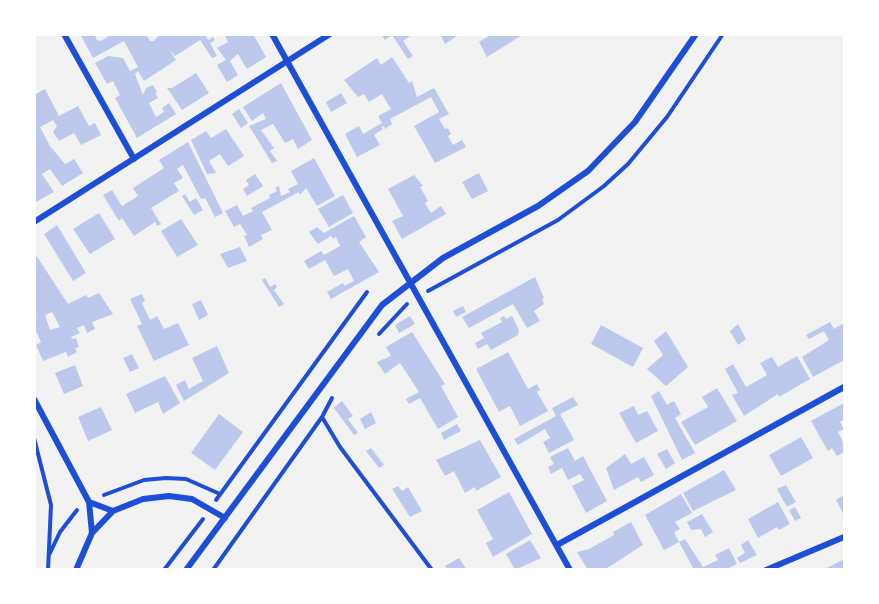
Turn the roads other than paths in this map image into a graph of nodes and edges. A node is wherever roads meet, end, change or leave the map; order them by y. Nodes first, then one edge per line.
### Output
1 (64, 34) edge
2 (272, 34) edge
3 (330, 34) edge
4 (696, 34) edge
5 (287, 62) junction
6 (134, 159) junction
7 (34, 222) edge
8 (409, 283) junction
9 (844, 387) edge
10 (34, 399) edge
11 (89, 502) junction
12 (113, 511) junction
13 (225, 518) junction
14 (92, 533) junction
15 (844, 537) edge
16 (556, 545) junction
17 (76, 570) edge
18 (186, 570) edge
19 (570, 570) edge
20 (766, 570) edge

1 - 6 street
2 - 5 street
3 - 5 street
4 - 8 street
5 - 6 street
5 - 8 street
6 - 7 street
8 - 13 street
8 - 16 street
9 - 16 street
10 - 11 street
11 - 12 street
11 - 14 street
12 - 13 street
12 - 14 street
13 - 18 street
14 - 17 street
15 - 20 street
16 - 19 street

